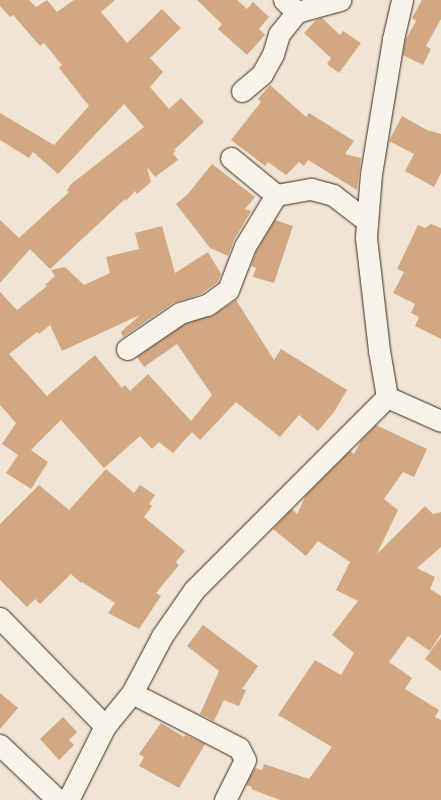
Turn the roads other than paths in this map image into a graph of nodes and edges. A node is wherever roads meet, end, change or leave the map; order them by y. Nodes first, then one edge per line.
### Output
1 (340, 0) edge
2 (402, 0) edge
3 (291, 6) edge
4 (242, 91) dead end
5 (231, 158) dead end
6 (276, 195) junction
7 (367, 221) junction
8 (127, 349) dead end
9 (388, 397) junction
10 (441, 421) edge
11 (0, 618) edge
12 (132, 692) junction
13 (105, 726) junction
14 (0, 745) edge
15 (58, 800) edge
16 (68, 800) edge
17 (225, 800) edge

1 - 3 street
2 - 7 street
3 - 4 street
5 - 6 street
6 - 7 street
6 - 8 street
7 - 9 street
9 - 10 street
9 - 12 street
11 - 13 street
12 - 13 street
12 - 17 street
13 - 16 street
14 - 15 street

